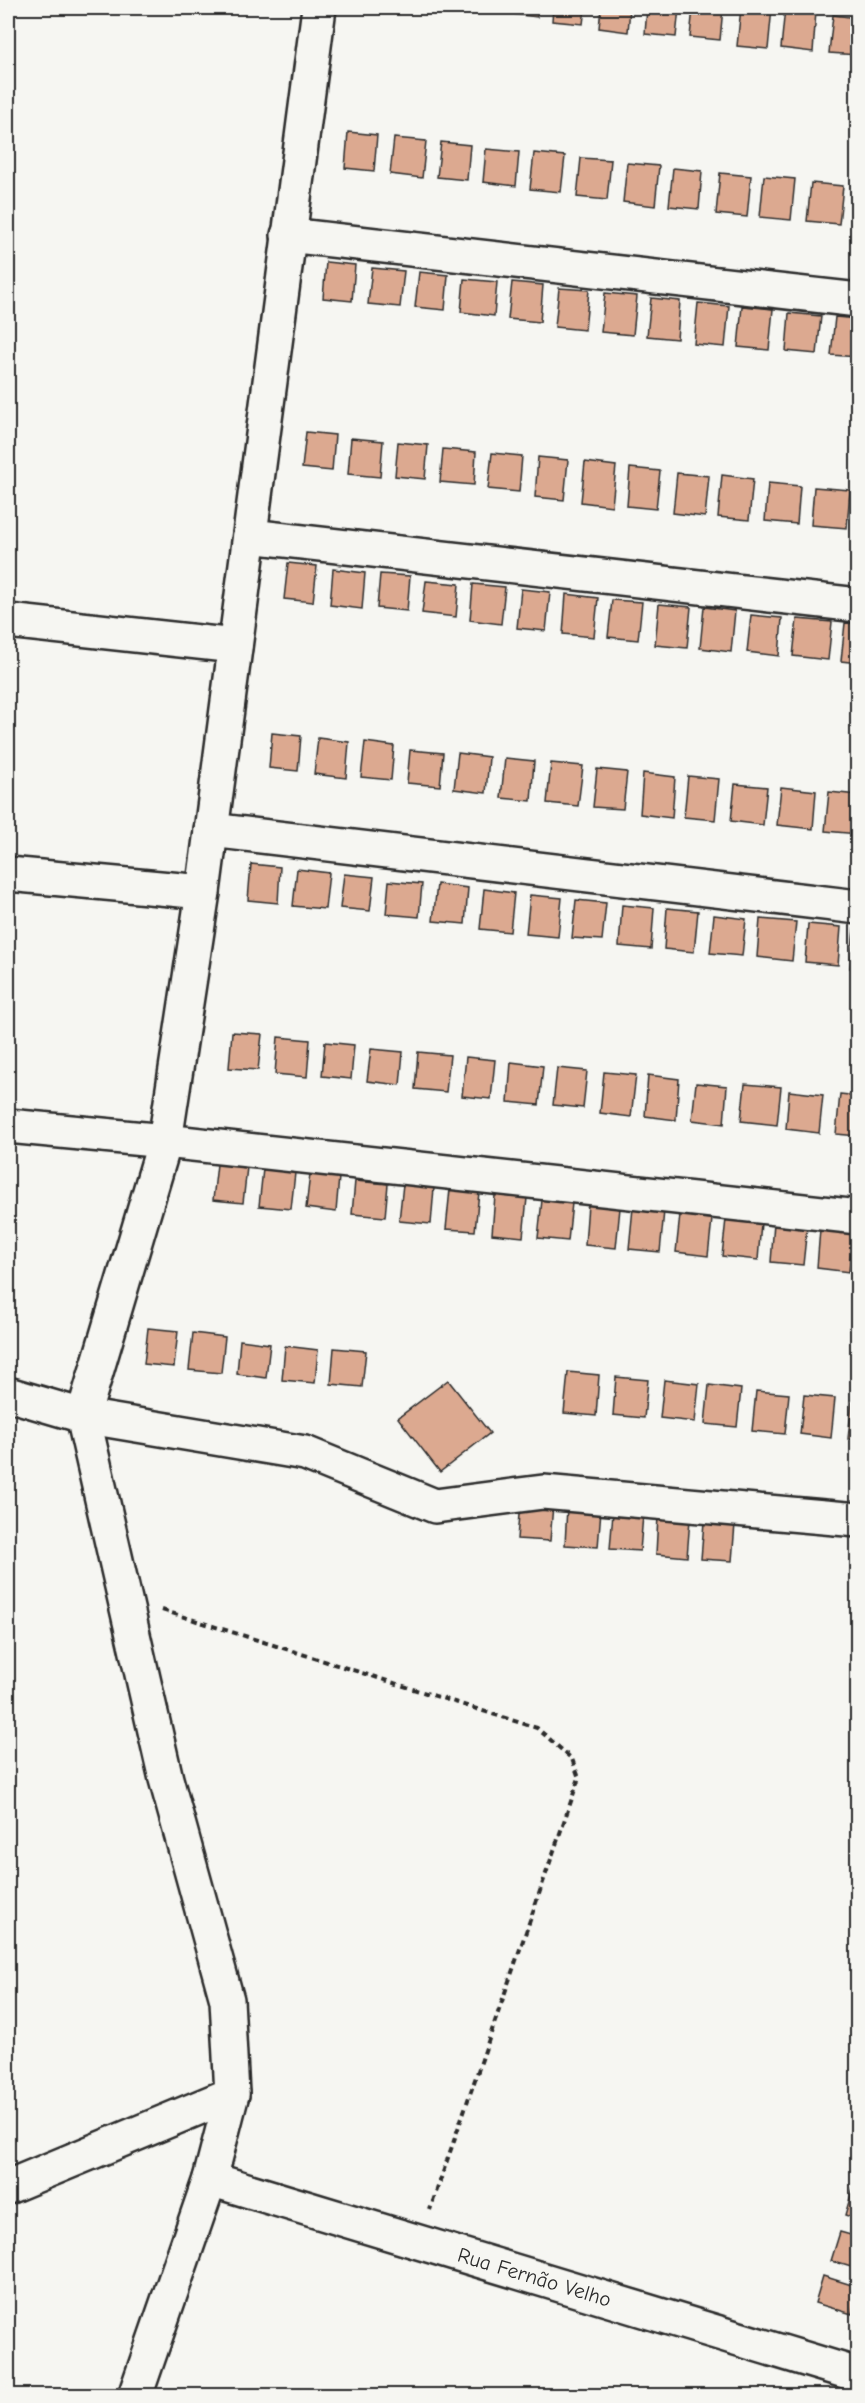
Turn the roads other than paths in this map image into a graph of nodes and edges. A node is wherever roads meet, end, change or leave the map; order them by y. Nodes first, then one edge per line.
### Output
1 (319, 8) edge
2 (288, 235) junction
3 (858, 300) edge
4 (250, 536) junction
5 (858, 605) edge
6 (8, 621) edge
7 (235, 646) junction
8 (211, 830) junction
9 (8, 874) edge
10 (203, 892) junction
11 (858, 907) edge
12 (8, 1126) edge
13 (165, 1141) junction
14 (858, 1217) edge
15 (8, 1394) edge
16 (83, 1416) junction
17 (858, 1520) edge
18 (232, 2094) junction
19 (210, 2180) junction
20 (8, 2187) edge
21 (858, 2375) edge
22 (135, 2396) edge

1 - 2 street
2 - 3 street
2 - 4 street
4 - 5 street
4 - 7 street
6 - 7 street
7 - 8 street
8 - 10 street
8 - 11 street
9 - 10 street
10 - 13 street
12 - 13 street
13 - 14 street
13 - 16 street
15 - 16 street
16 - 17 street
16 - 18 street
18 - 19 street
18 - 20 street
19 - 21 street, Rua Fernão Velho
19 - 22 street

